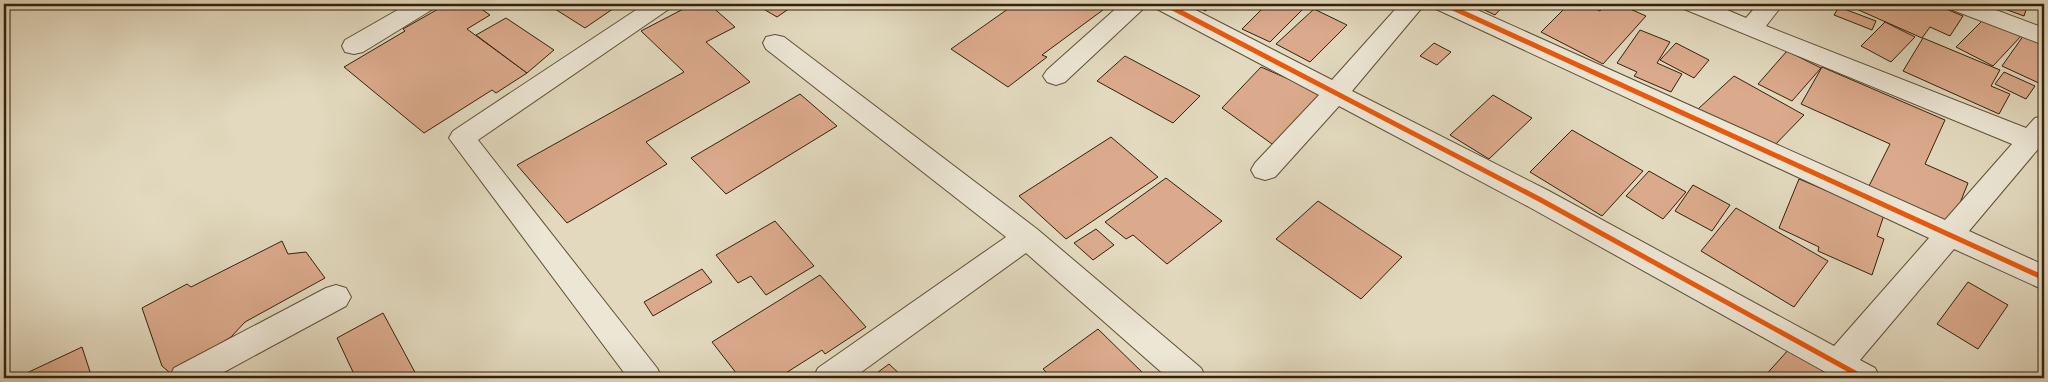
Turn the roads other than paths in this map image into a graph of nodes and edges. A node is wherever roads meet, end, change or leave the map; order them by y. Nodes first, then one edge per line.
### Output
1 (425, 4) edge
2 (661, 4) edge
3 (1135, 4) edge
4 (1165, 4) edge
5 (1413, 4) edge
6 (1444, 4) edge
7 (1692, 4) edge
8 (1771, 4) edge
9 (1958, 4) edge
10 (1750, 29) junction
11 (2044, 37) edge
12 (775, 43) dead end
13 (354, 46) dead end
14 (1056, 76) dead end
15 (1335, 94) junction
16 (2037, 133) edge
17 (1265, 170) dead end
18 (1949, 236) junction
19 (1027, 238) junction
20 (2044, 278) edge
21 (336, 297) dead end
22 (1838, 364) junction
23 (185, 378) edge
24 (646, 378) edge
25 (830, 378) edge
26 (1190, 378) edge
27 (1864, 378) edge

1 - 13 street
2 - 24 street
3 - 14 street
4 - 15 street
5 - 15 street
6 - 18 street
7 - 10 street
8 - 10 street
9 - 11 street
10 - 16 street
12 - 19 street
15 - 17 street
15 - 22 street
16 - 18 street
18 - 20 street
18 - 22 street
19 - 25 street
19 - 26 street
21 - 23 street
22 - 27 street

